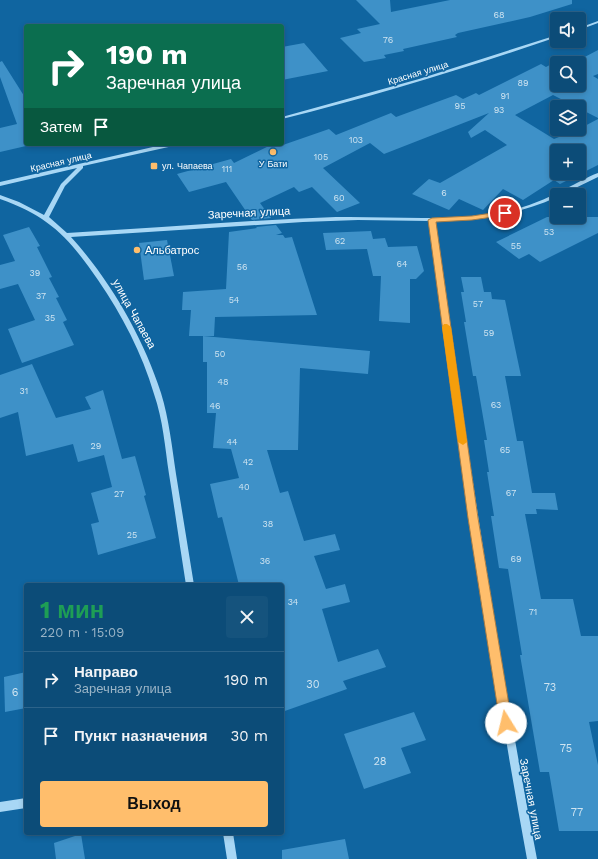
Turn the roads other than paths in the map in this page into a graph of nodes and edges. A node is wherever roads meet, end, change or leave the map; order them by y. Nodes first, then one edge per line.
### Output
1 (598, 22) edge
2 (586, 26) edge
3 (550, 38) edge
4 (284, 117) edge
5 (165, 146) edge
6 (83, 166) junction
7 (598, 175) edge
8 (0, 184) edge
9 (0, 197) edge
10 (46, 217) junction
11 (432, 220) junction
12 (67, 235) junction
13 (190, 583) edge
14 (24, 803) edge
15 (0, 807) edge
16 (228, 835) edge
17 (232, 859) edge
18 (532, 859) edge

1 - 2 street
3 - 4 street, Красная улица
5 - 6 street, Красная улица
6 - 8 street, Красная улица
6 - 10 street
7 - 11 street, Заречная улица
9 - 10 street, улица Чапаева
10 - 12 street, улица Чапаева
11 - 12 street, Заречная улица
11 - 18 street, Заречная улица
12 - 13 street, улица Чапаева
14 - 15 street
16 - 17 street

